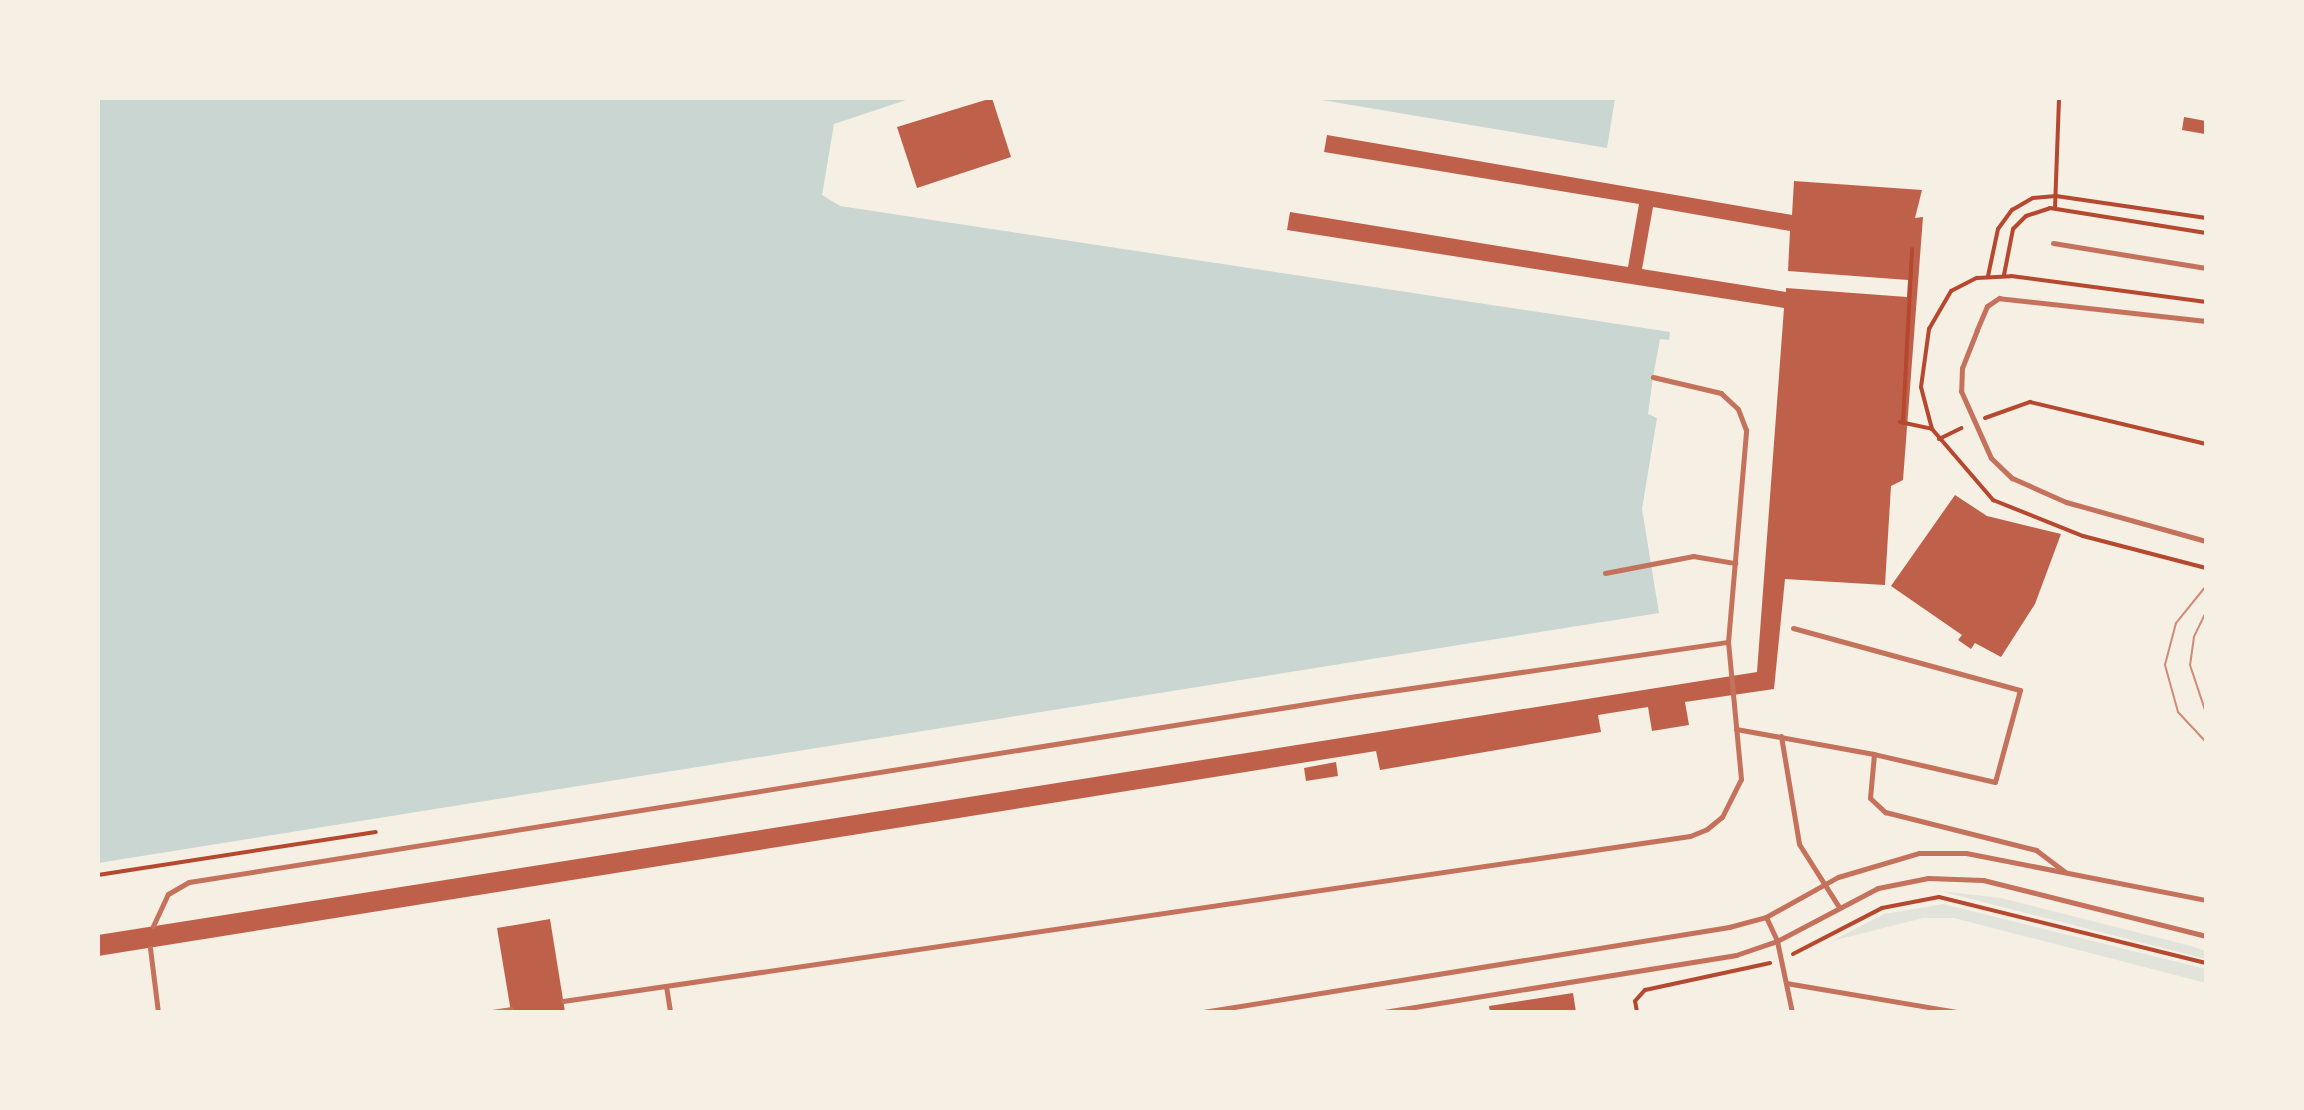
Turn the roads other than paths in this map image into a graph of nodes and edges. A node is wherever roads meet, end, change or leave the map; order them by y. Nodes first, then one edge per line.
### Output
1 (2053, 243) dead end
2 (2206, 268) edge
3 (2080, 305) dead end
4 (2206, 322) edge
5 (1653, 377) dead end
6 (2206, 541) edge
7 (1735, 563) junction
8 (1605, 573) dead end
9 (1793, 628) dead end
10 (1728, 642) junction
11 (1735, 729) junction
12 (1781, 736) junction
13 (1874, 754) junction
14 (2066, 873) junction
15 (1824, 885) junction
16 (2206, 900) edge
17 (1839, 907) junction
18 (1766, 917) junction
19 (153, 926) dead end
20 (2206, 936) edge
21 (1777, 941) junction
22 (150, 948) dead end
23 (1786, 983) junction
24 (666, 986) junction
25 (563, 1001) dead end
26 (511, 1009) dead end
27 (158, 1012) edge
28 (492, 1012) edge
29 (670, 1012) edge
30 (1203, 1012) edge
31 (1384, 1012) edge
32 (1792, 1012) edge
33 (1957, 1012) edge

1 - 2 lane
3 - 4 lane
4 - 6 lane
5 - 7 lane
7 - 8 lane
7 - 10 lane
9 - 13 lane
10 - 11 lane
10 - 19 lane
11 - 12 lane
11 - 24 lane
12 - 13 lane
12 - 15 lane
13 - 14 lane
14 - 15 lane
14 - 16 lane
15 - 17 lane
15 - 18 lane
17 - 20 lane
17 - 21 lane
18 - 21 lane
18 - 30 lane
21 - 23 lane
21 - 31 lane
22 - 27 lane
23 - 32 lane
23 - 33 lane
24 - 25 lane
24 - 29 lane
26 - 28 lane

